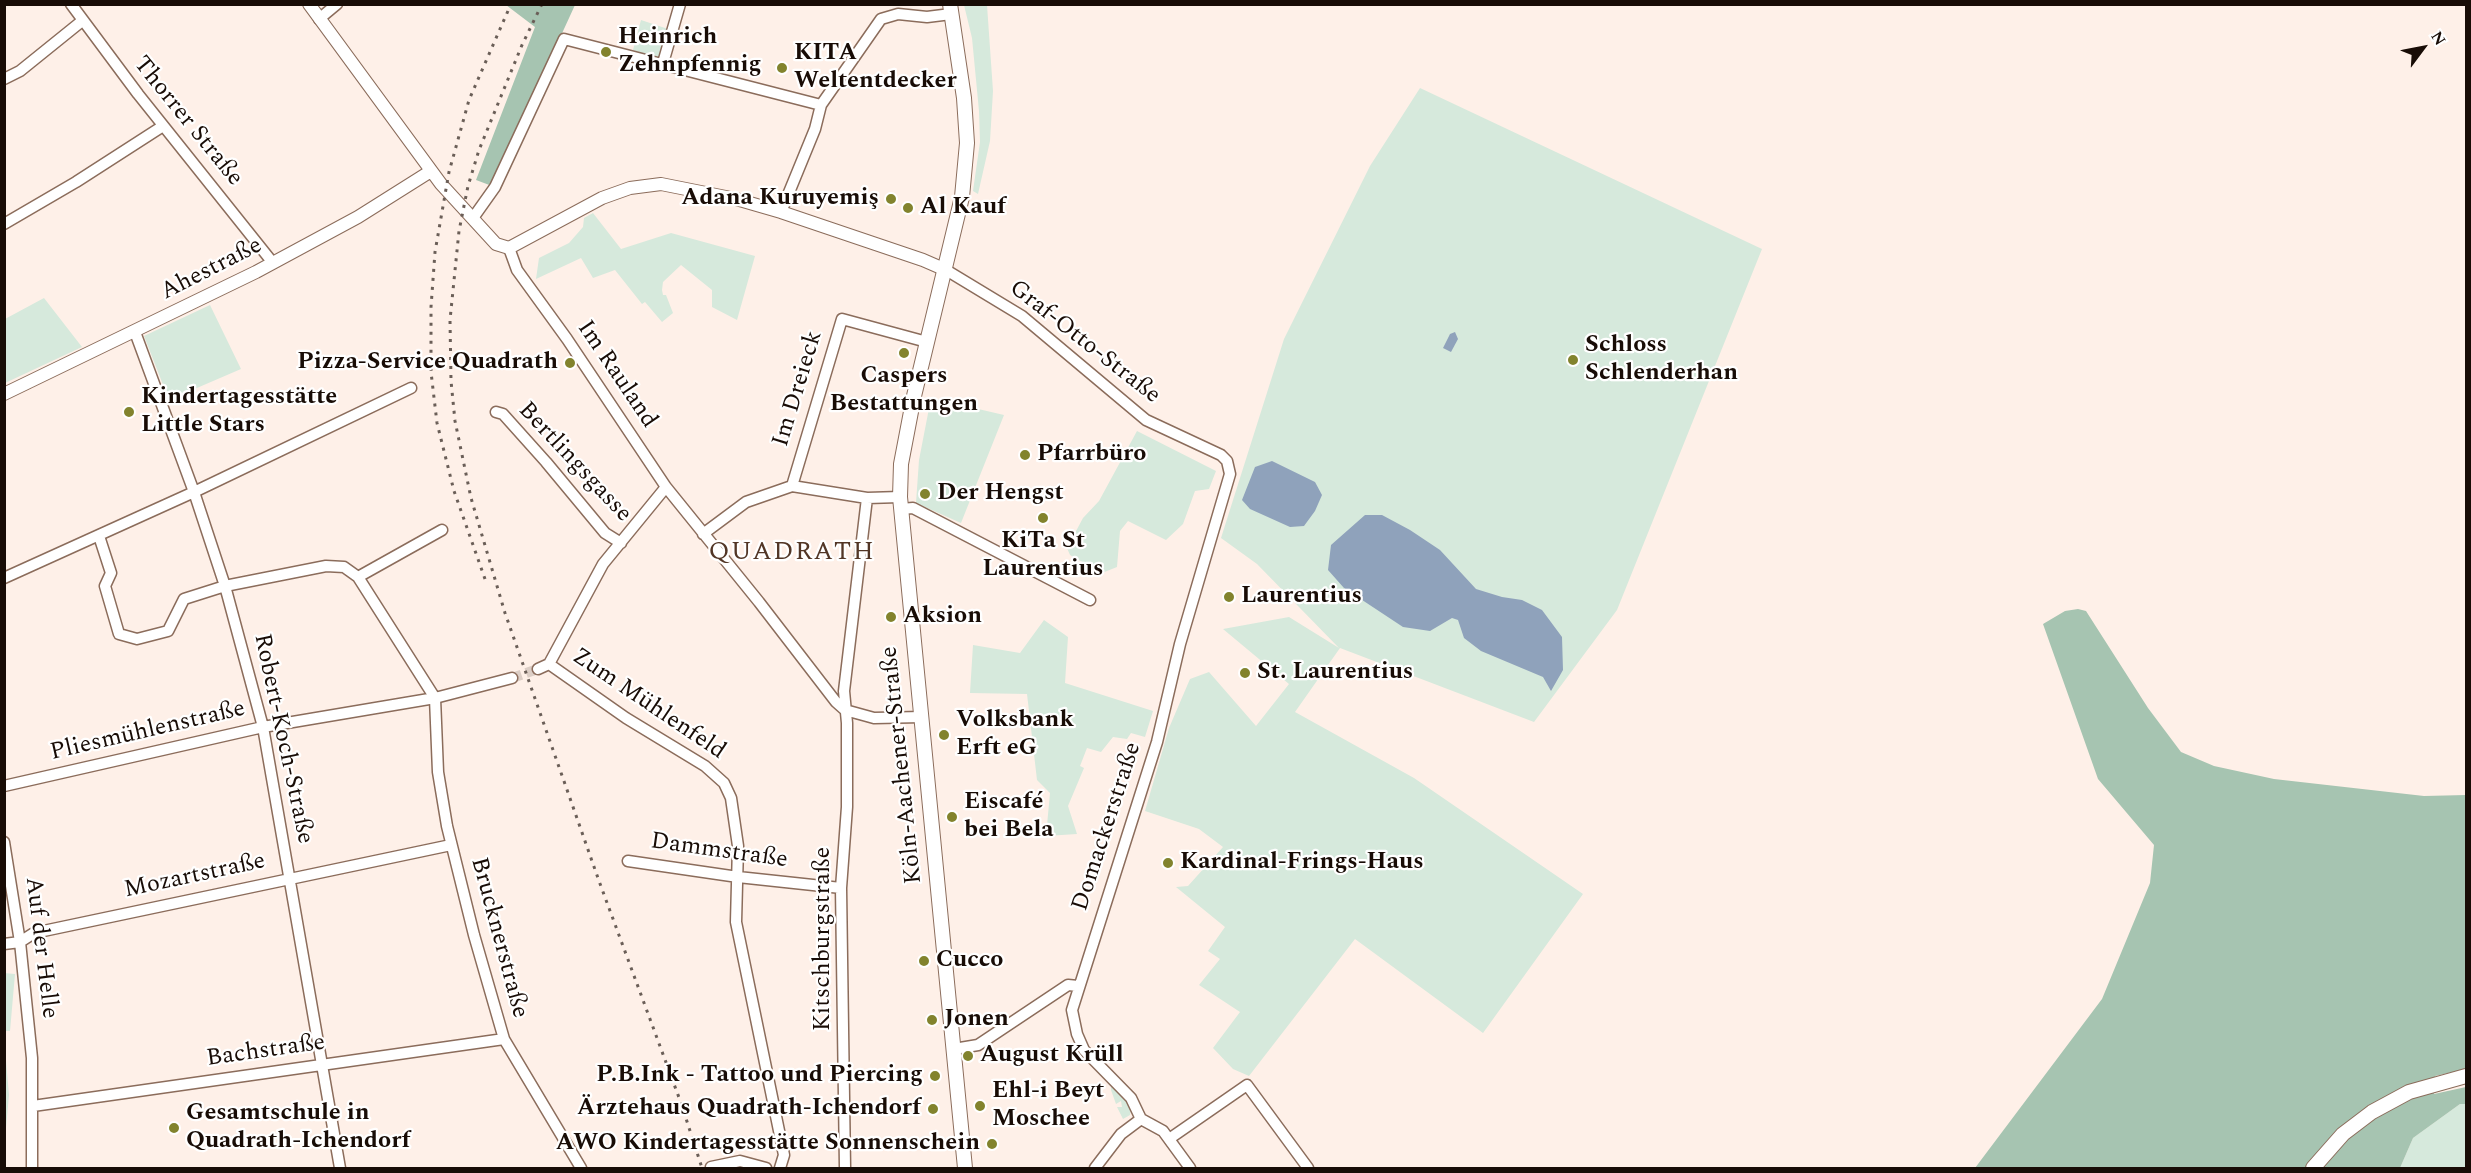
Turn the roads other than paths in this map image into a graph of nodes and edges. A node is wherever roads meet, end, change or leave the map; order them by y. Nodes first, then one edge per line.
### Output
1 (71, 4) edge
2 (309, 4) edge
3 (337, 4) edge
4 (680, 4) edge
5 (950, 9) edge
6 (320, 19) junction
7 (81, 21) junction
8 (663, 63) junction
9 (4, 79) edge
10 (821, 105) junction
11 (164, 126) junction
12 (431, 171) junction
13 (781, 212) junction
14 (473, 218) junction
15 (4, 224) edge
16 (509, 248) junction
17 (273, 263) junction
18 (946, 270) junction
19 (135, 332) junction
20 (927, 342) junction
21 (411, 388) dead end
22 (4, 394) edge
23 (496, 412) dead end
24 (1227, 461) joint
25 (792, 486) junction
26 (666, 487) junction
27 (195, 492) junction
28 (867, 498) junction
29 (900, 503) junction
30 (442, 530) dead end
31 (703, 534) junction
32 (99, 536) junction
33 (621, 543) junction
34 (358, 577) junction
35 (4, 578) edge
36 (225, 586) junction
37 (1090, 600) dead end
38 (549, 664) junction
39 (538, 669) tunnel mouth
40 (512, 678) tunnel mouth
41 (435, 699) junction
42 (845, 710) junction
43 (921, 717) junction
44 (263, 727) junction
45 (4, 786) edge
46 (4, 842) edge
47 (451, 845) junction
48 (628, 861) dead end
49 (738, 877) junction
50 (291, 878) junction
51 (841, 888) junction
52 (20, 942) junction
53 (4, 944) edge
54 (1078, 986) junction
55 (504, 1039) junction
56 (954, 1049) junction
57 (322, 1066) junction
58 (2466, 1076) edge
59 (33, 1106) junction
60 (1141, 1119) junction
61 (1169, 1139) junction
62 (711, 1167) dead end
63 (32, 1168) edge
64 (340, 1168) edge
65 (581, 1168) edge
66 (766, 1168) edge
67 (780, 1168) edge
68 (845, 1168) edge
69 (965, 1168) edge
70 (1095, 1168) edge
71 (1190, 1168) edge
72 (1308, 1168) edge
73 (2313, 1168) edge

1 - 7 street, Thorrer Straße
2 - 6 street
3 - 6 street
4 - 8 street
5 - 10 street
5 - 18 main road, Köln-Aachener-Straße
6 - 12 street
7 - 9 street
7 - 11 street, Thorrer Straße
8 - 10 street
8 - 14 street
10 - 13 street
11 - 15 street
11 - 17 street, Thorrer Straße
12 - 14 street
12 - 17 street, Ahestraße
13 - 16 street, Graf-Otto-Straße
13 - 18 street, Graf-Otto-Straße
14 - 16 street
16 - 26 street, Im Rauland
17 - 19 street, Ahestraße
18 - 20 main road, Köln-Aachener-Straße
18 - 24 street, Graf-Otto-Straße
19 - 22 street, Ahestraße
19 - 27 street, Robert-Koch-Straße
20 - 25 street, Im Dreieck
20 - 29 main road, Köln-Aachener-Straße
21 - 27 street
23 - 33 street, Bertlingsgasse
24 - 54 street, Domackerstraße
25 - 28 street
25 - 31 street
26 - 31 street, Im Rauland
26 - 33 street
27 - 32 street
27 - 36 street, Robert-Koch-Straße
28 - 29 street
28 - 42 street, Kitschburgstraße
29 - 37 street
29 - 43 main road, Köln-Aachener-Straße
30 - 34 street
31 - 42 street, Im Rauland
32 - 35 street
32 - 36 street
33 - 38 street
34 - 36 street
34 - 41 street
36 - 44 street, Robert-Koch-Straße
38 - 39 street
38 - 49 street, Zum Mühlenfeld
40 - 41 street, Pliesmühlenstraße
41 - 44 street, Pliesmühlenstraße
41 - 47 street, Brucknerstraße
42 - 43 street
42 - 51 street, Kitschburgstraße
43 - 56 main road, Köln-Aachener-Straße
44 - 45 street, Pliesmühlenstraße
44 - 50 street, Robert-Koch-Straße
46 - 52 street, Auf der Helle
47 - 50 street, Mozartstraße
47 - 55 street, Brucknerstraße
48 - 49 street, Dammstraße
49 - 51 street, Dammstraße
49 - 67 street, Zum Mühlenfeld
50 - 52 street, Mozartstraße
50 - 57 street, Robert-Koch-Straße
51 - 68 street, Kitschburgstraße
52 - 53 street, Mozartstraße
52 - 59 street, Auf der Helle
54 - 56 street
54 - 60 street, Domackerstraße
55 - 57 street, Bachstraße
55 - 65 street, Brucknerstraße
56 - 69 main road, Köln-Aachener-Straße
57 - 59 street, Bachstraße
57 - 64 street, Robert-Koch-Straße
58 - 73 main road
59 - 63 street, Auf der Helle
60 - 61 street
60 - 70 street
61 - 71 street
61 - 72 street
62 - 66 street

